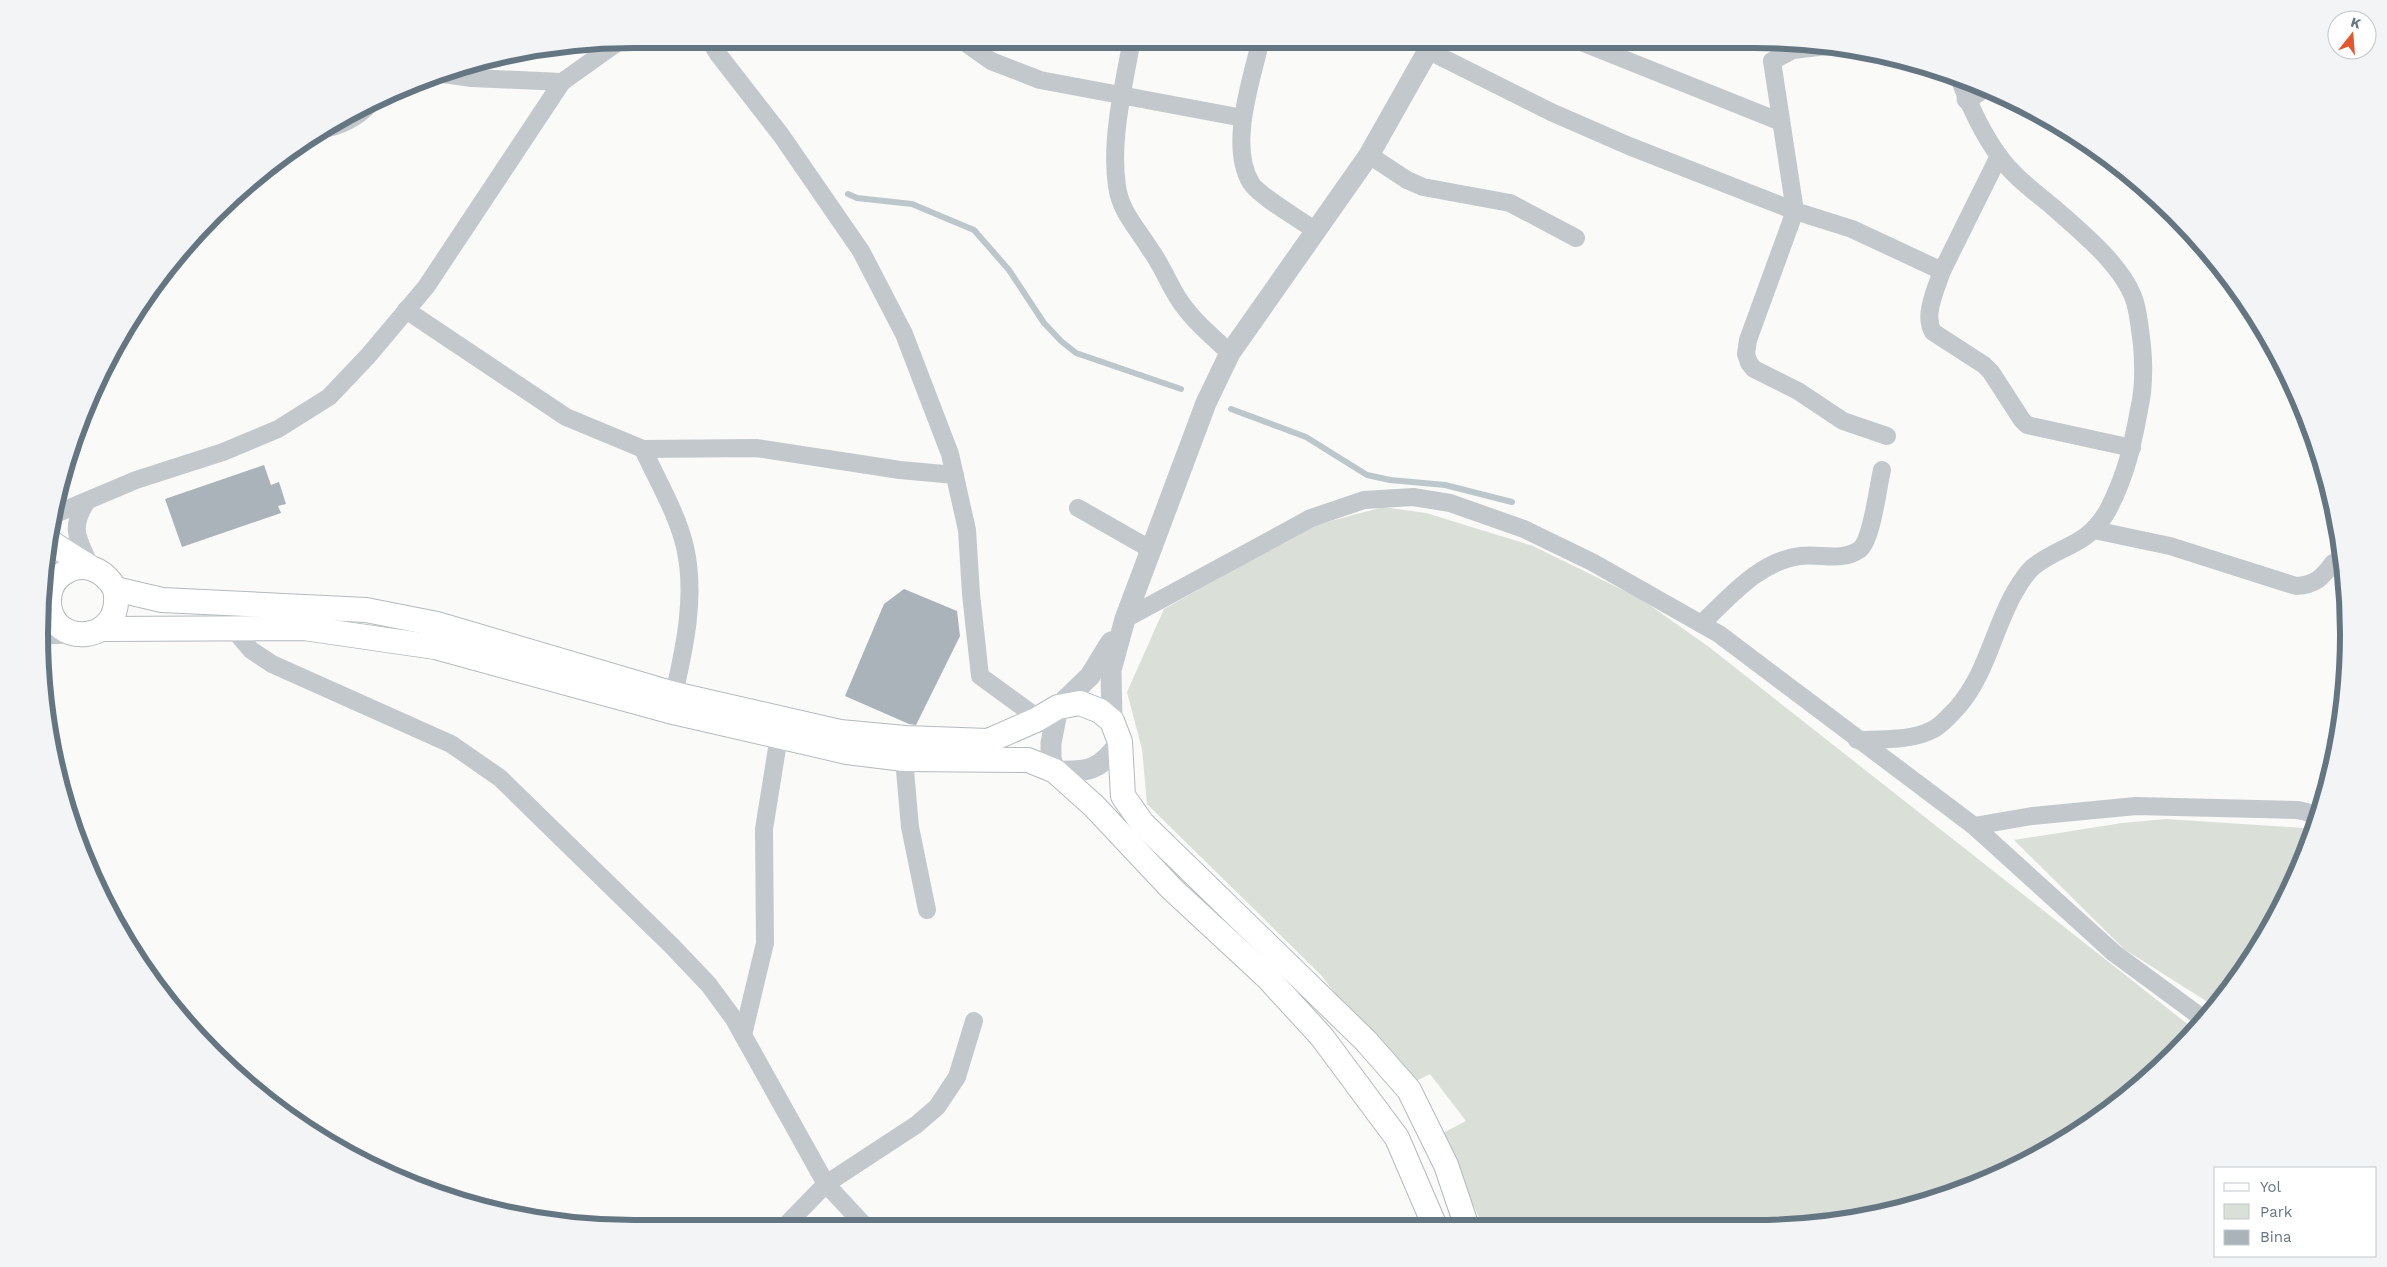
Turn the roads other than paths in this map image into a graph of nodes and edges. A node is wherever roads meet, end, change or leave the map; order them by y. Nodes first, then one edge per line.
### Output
1 (714, 48) edge
2 (972, 48) edge
3 (1130, 48) edge
4 (1259, 48) edge
5 (1429, 48) edge
6 (1436, 48) edge
7 (1596, 48) edge
8 (609, 49) edge
9 (1789, 49) edge
10 (455, 76) edge
11 (562, 82) junction
12 (1975, 93) edge
13 (1122, 96) junction
14 (1243, 118) junction
15 (1781, 122) junction
16 (1369, 155) junction
17 (1999, 156) junction
18 (1795, 211) junction
19 (1316, 231) junction
20 (1576, 238) dead end
21 (1942, 271) junction
22 (406, 310) junction
23 (1230, 353) junction
24 (1887, 436) dead end
25 (2132, 448) junction
26 (643, 449) junction
27 (1882, 470) dead end
28 (955, 474) junction
29 (87, 501) junction
30 (1078, 508) dead end
31 (60, 513) edge
32 (2094, 530) junction
33 (55, 545) edge
34 (1150, 550) junction
35 (2333, 563) dead end
36 (91, 568) junction
37 (50, 587) edge
38 (115, 589) junction
39 (49, 607) edge
40 (1124, 619) junction
41 (1701, 624) junction
42 (103, 629) junction
43 (234, 630) junction
44 (70, 633) junction
45 (48, 634) edge
46 (674, 694) junction
47 (1050, 718) junction
48 (1116, 732) junction
49 (779, 736) junction
50 (1857, 740) junction
51 (904, 760) junction
52 (1055, 771) junction
53 (2311, 813) edge
54 (1974, 826) junction
55 (926, 910) dead end
56 (2198, 1015) edge
57 (974, 1021) dead end
58 (743, 1035) junction
59 (826, 1184) junction
60 (791, 1220) edge
61 (859, 1220) edge
62 (1432, 1220) edge
63 (1465, 1220) edge

1 - 28 street
2 - 13 street
3 - 13 street
4 - 14 street
5 - 16 street
6 - 18 street
7 - 15 street
8 - 11 street
9 - 15 street
10 - 11 street
11 - 22 street
12 - 17 street
13 - 14 street
13 - 23 street
14 - 19 street
15 - 18 street
16 - 19 street
16 - 20 street
17 - 21 street
17 - 25 street
18 - 21 street
18 - 24 street
19 - 23 street
21 - 25 street
22 - 26 street
22 - 29 street
23 - 34 street
25 - 32 street
26 - 28 street
26 - 46 street
27 - 41 street
28 - 47 street
29 - 31 street
29 - 36 street
30 - 34 street
32 - 35 street
32 - 50 street
33 - 36 main road
34 - 40 street
36 - 37 main road
36 - 38 main road
38 - 42 main road
38 - 46 main road
39 - 44 main road
40 - 41 street
40 - 47 street
40 - 48 street
41 - 50 street
42 - 43 main road
42 - 44 main road
43 - 49 main road
43 - 58 street
44 - 45 street
46 - 47 main road
47 - 48 main road
47 - 52 street
48 - 52 street
48 - 63 main road
49 - 51 main road
49 - 58 street
50 - 54 street
51 - 52 main road
51 - 55 street
52 - 62 main road
53 - 54 street
54 - 56 street
57 - 59 street
58 - 59 street
59 - 60 street
59 - 61 street

